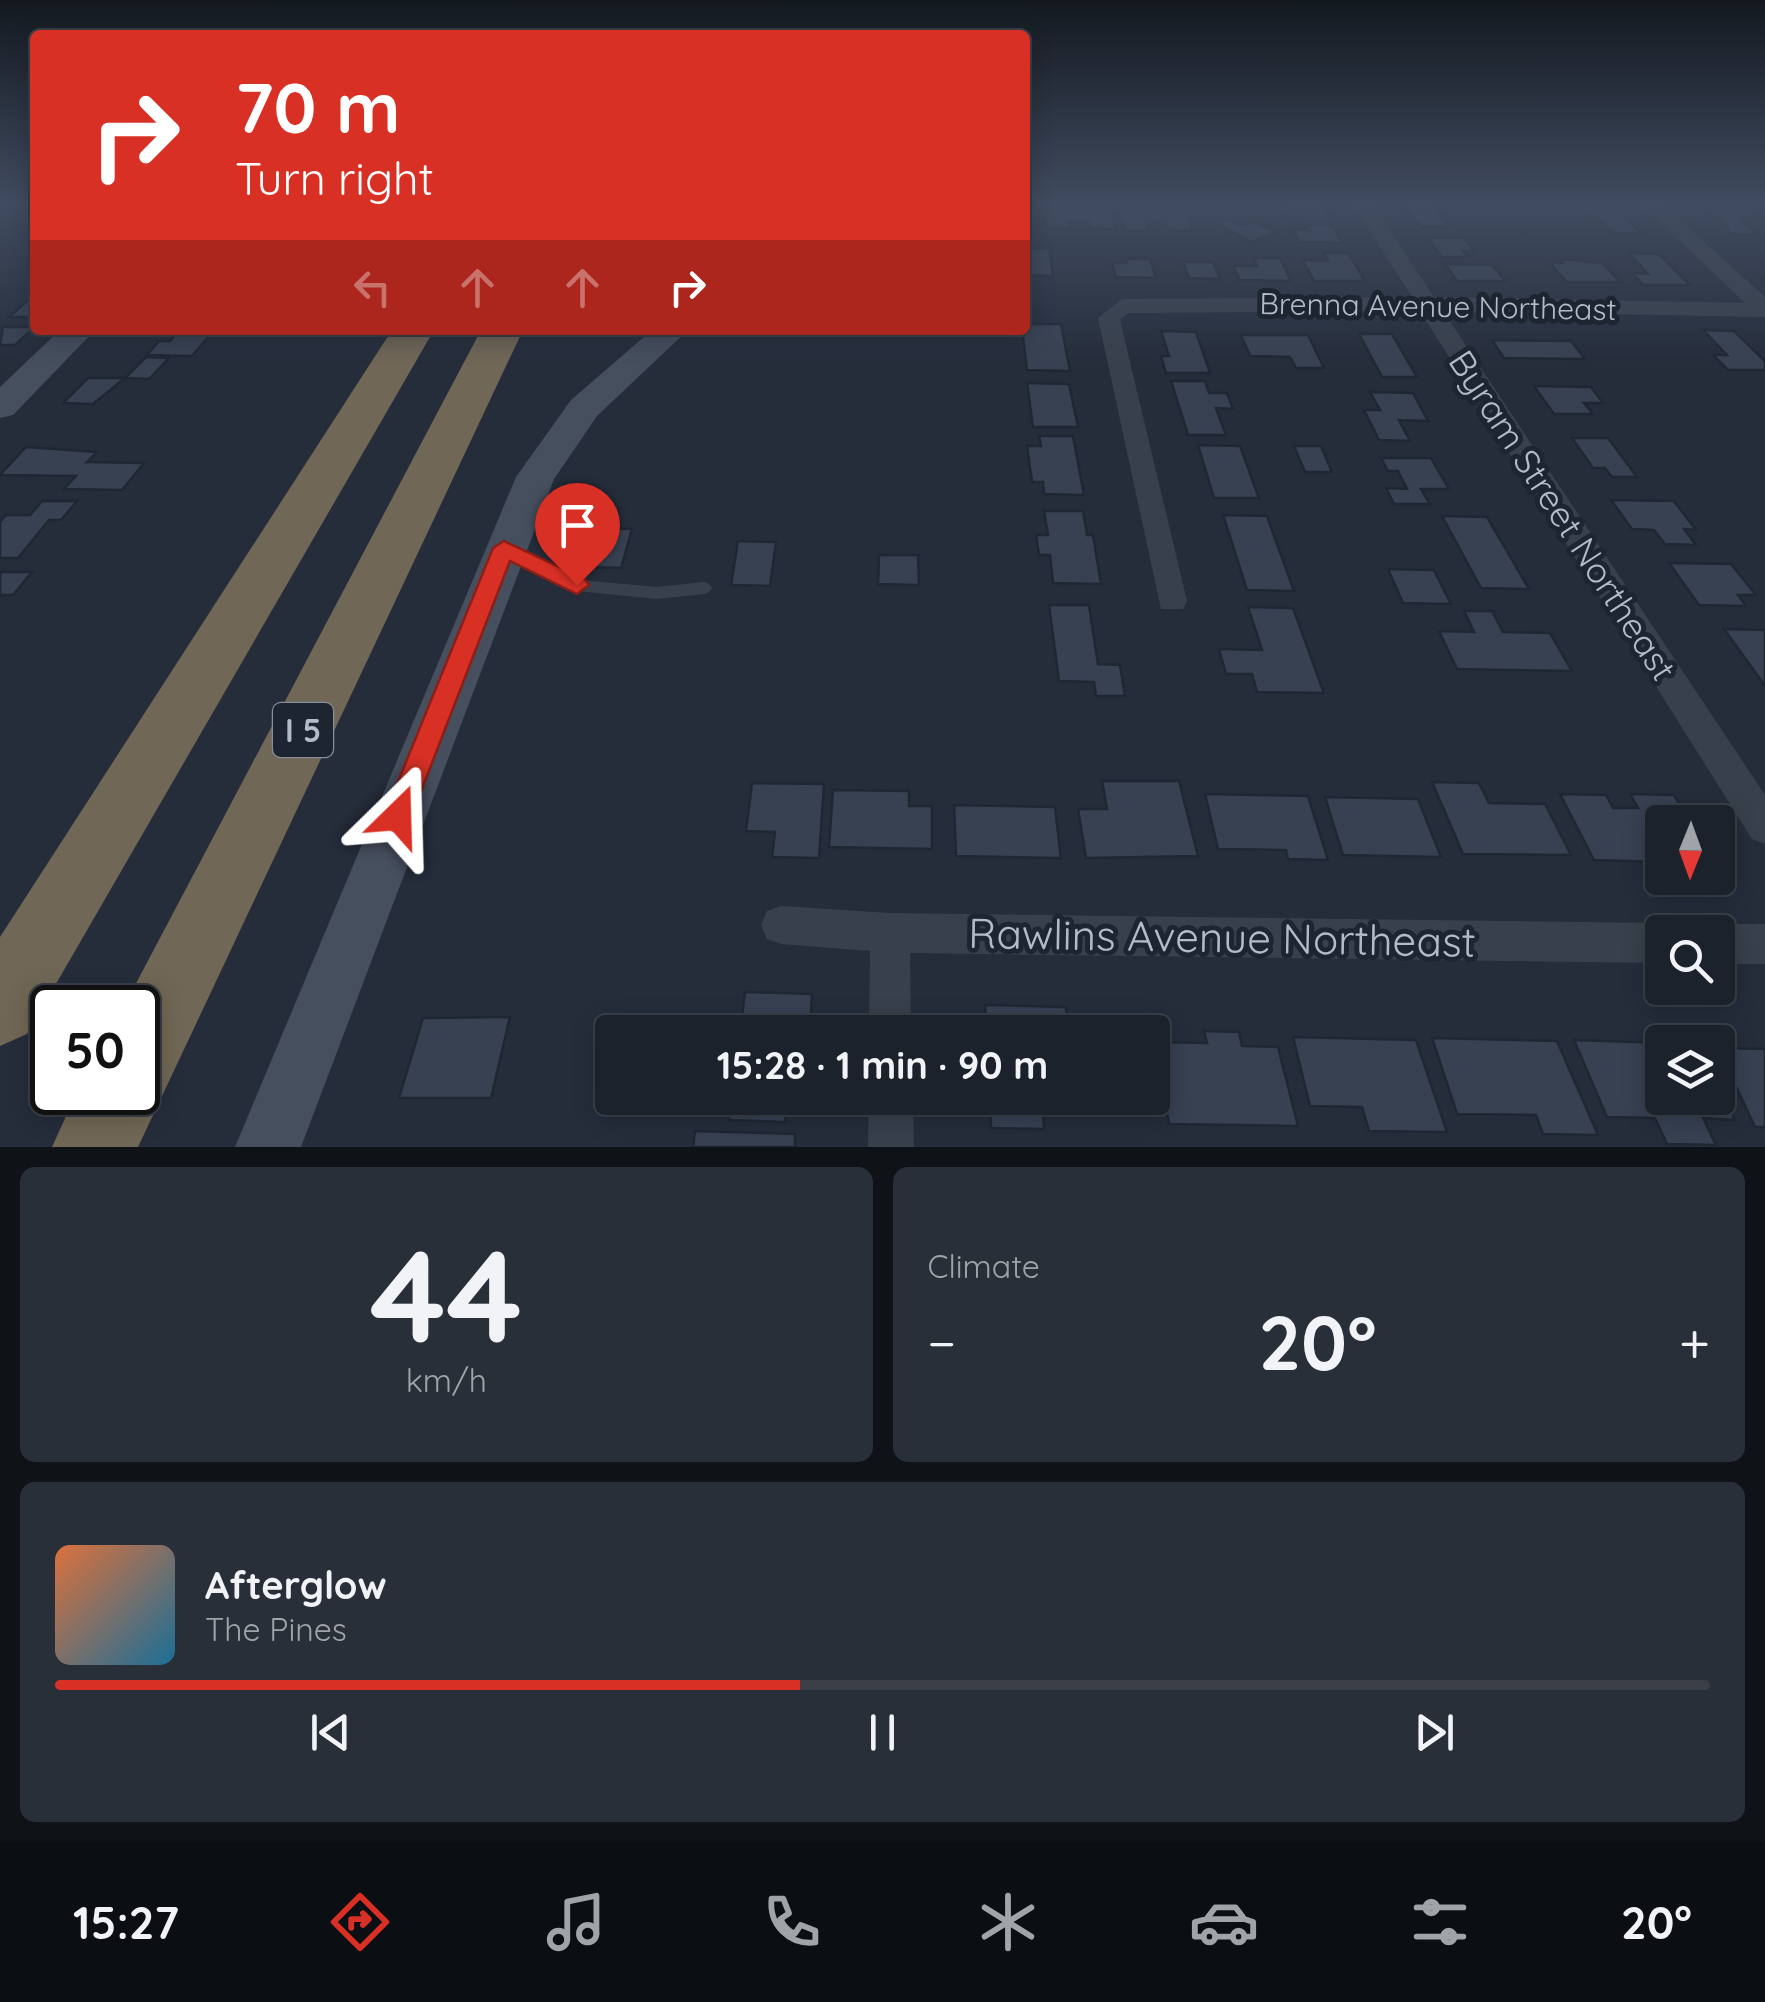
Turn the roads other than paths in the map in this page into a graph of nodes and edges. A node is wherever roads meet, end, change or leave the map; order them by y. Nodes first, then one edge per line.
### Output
1 (1396, 257) edge
2 (1708, 257) edge
3 (1427, 304) junction
4 (1765, 309) edge
5 (74, 335) edge
6 (379, 335) edge
7 (409, 335) edge
8 (500, 335) edge
9 (512, 335) edge
10 (667, 335) edge
11 (468, 398) junction
12 (0, 407) edge
13 (504, 548) junction
14 (704, 588) dead end
15 (1172, 601) dead end
16 (137, 782) junction
17 (1765, 827) edge
18 (782, 924) dead end
19 (890, 933) junction
20 (1645, 943) edge
21 (1735, 944) edge
22 (1765, 944) edge
23 (0, 1007) edge
24 (890, 1015) edge
25 (160, 1017) edge
26 (110, 1115) edge
27 (891, 1115) edge
28 (94, 1147) edge
29 (268, 1147) edge
30 (891, 1147) edge

1 - 3 street, Byram Street Northeast
2 - 4 street
3 - 4 street, Brenna Avenue Northeast
3 - 15 street, Brenna Avenue Northeast
3 - 17 street, Byram Street Northeast
5 - 12 main road
6 - 16 highway
7 - 16 highway
8 - 11 highway, I 5
9 - 11 highway
10 - 13 main road
11 - 25 highway, I 5
13 - 14 lane
13 - 29 main road
16 - 23 highway
18 - 19 street, Rawlins Avenue Northeast
19 - 20 street, Rawlins Avenue Northeast
19 - 24 street
21 - 22 street
26 - 28 highway
27 - 30 street

